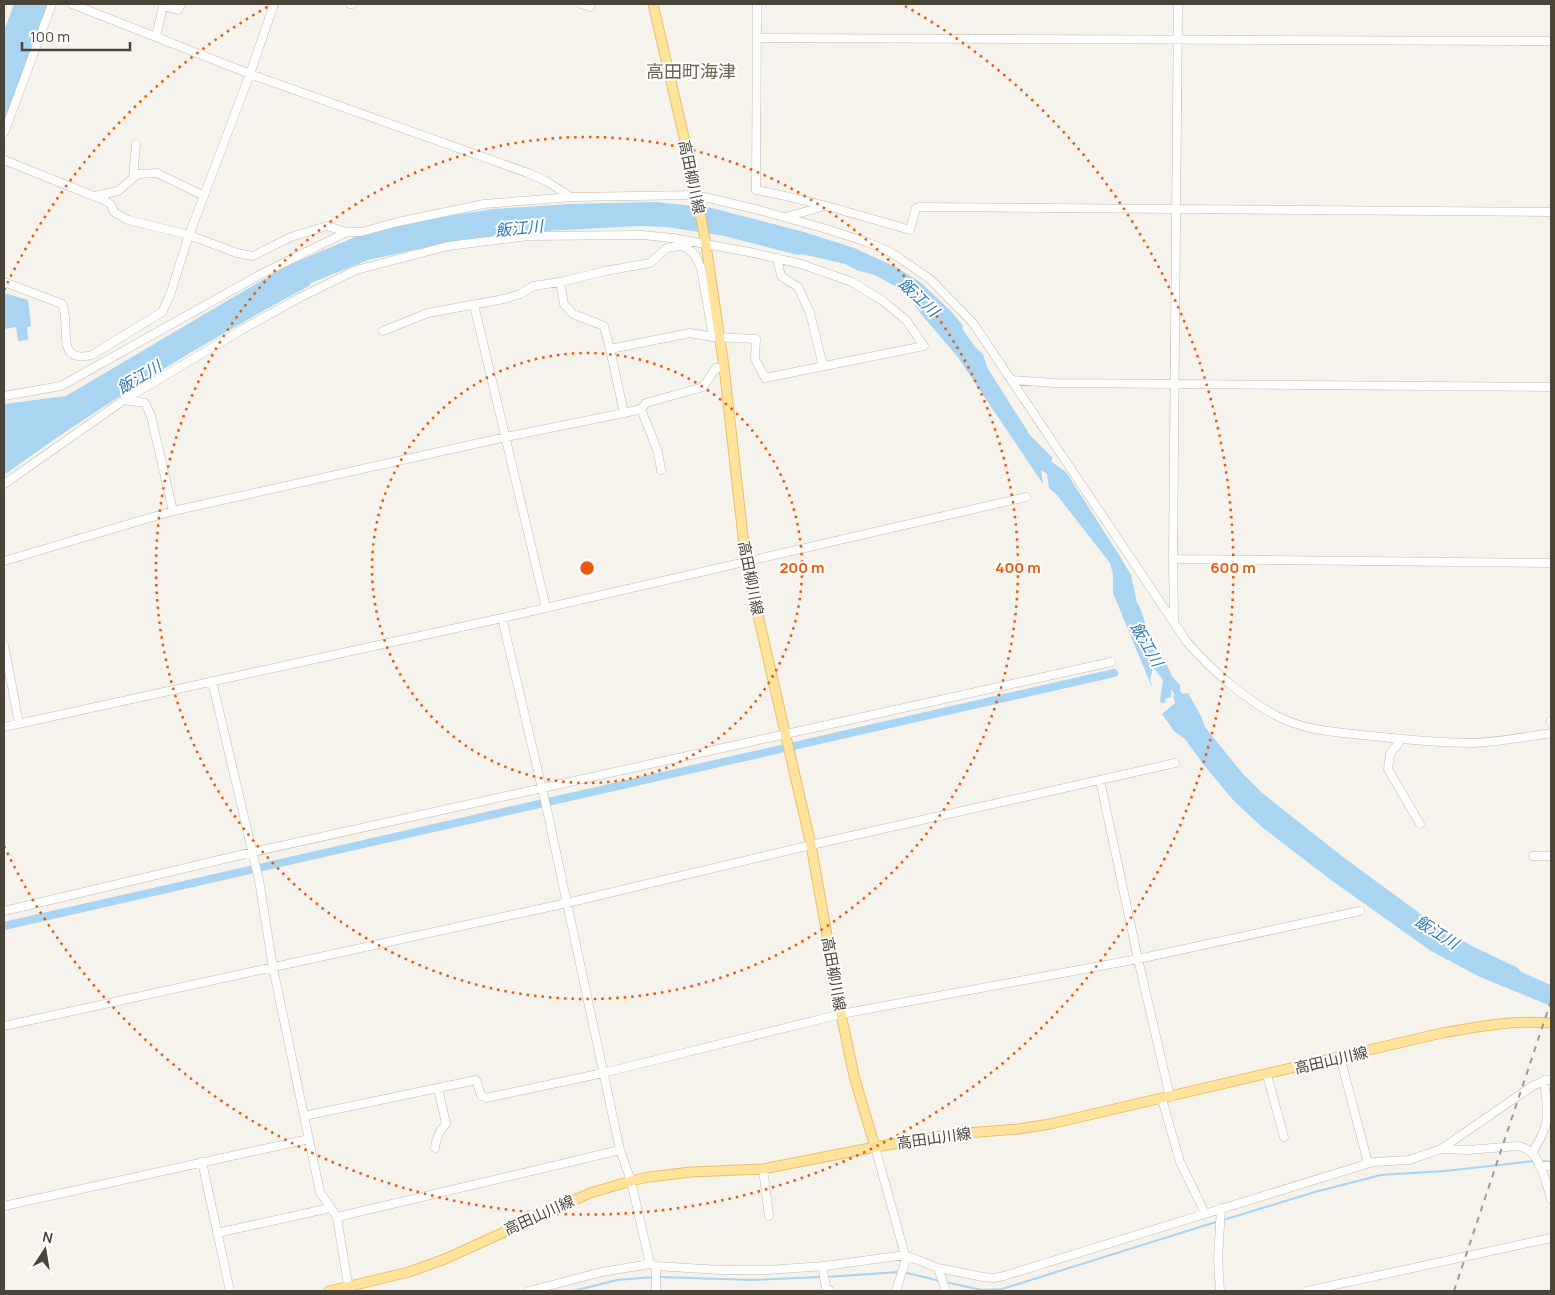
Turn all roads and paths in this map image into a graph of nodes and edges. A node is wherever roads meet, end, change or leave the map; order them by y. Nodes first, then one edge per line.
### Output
1 (52, 4) edge
2 (72, 4) edge
3 (181, 4) edge
4 (274, 4) edge
5 (581, 4) edge
6 (653, 4) edge
7 (757, 4) edge
8 (1178, 4) edge
9 (590, 7) dead end
10 (156, 37) junction
11 (757, 38) junction
12 (1178, 40) junction
13 (1551, 41) edge
14 (250, 74) junction
15 (4, 133) edge
16 (136, 144) dead end
17 (4, 160) edge
18 (133, 178) junction
19 (93, 196) junction
20 (204, 196) junction
21 (572, 197) junction
22 (697, 197) junction
23 (826, 206) junction
24 (1176, 210) junction
25 (1551, 212) edge
26 (786, 217) junction
27 (347, 232) junction
28 (189, 235) junction
29 (706, 245) junction
30 (777, 258) junction
31 (4, 282) edge
32 (560, 282) junction
33 (474, 305) junction
34 (384, 331) dead end
35 (717, 337) junction
36 (610, 349) junction
37 (823, 366) junction
38 (724, 367) junction
39 (1013, 380) junction
40 (1175, 384) junction
41 (1551, 387) edge
42 (4, 396) edge
43 (124, 400) junction
44 (641, 409) junction
45 (624, 414) junction
46 (506, 437) junction
47 (661, 470) dead end
48 (4, 484) edge
49 (1026, 497) dead end
50 (173, 511) junction
51 (1173, 559) junction
52 (4, 561) edge
53 (746, 563) junction
54 (1551, 564) edge
55 (546, 608) junction
56 (502, 618) junction
57 (1174, 621) junction
58 (4, 645) edge
59 (1111, 662) dead end
60 (212, 681) junction
61 (19, 723) junction
62 (4, 727) edge
63 (1551, 733) edge
64 (785, 736) junction
65 (1401, 740) junction
66 (1175, 762) dead end
67 (1100, 780) junction
68 (542, 791) junction
69 (1420, 824) dead end
70 (811, 845) junction
71 (254, 855) junction
72 (1533, 856) dead end
73 (1551, 856) edge
74 (567, 903) junction
75 (1360, 911) dead end
76 (4, 912) edge
77 (1138, 959) junction
78 (273, 968) junction
79 (841, 1014) junction
80 (1551, 1023) edge
81 (4, 1026) edge
82 (1340, 1057) junction
83 (603, 1072) junction
84 (1267, 1075) junction
85 (1547, 1080) edge
86 (438, 1088) junction
87 (1166, 1098) junction
88 (304, 1116) junction
89 (1284, 1137) dead end
90 (309, 1139) junction
91 (875, 1147) junction
92 (435, 1148) dead end
93 (620, 1150) junction
94 (1441, 1150) junction
95 (1532, 1153) junction
96 (202, 1162) junction
97 (1368, 1163) junction
98 (1540, 1166) junction
99 (1551, 1166) edge
100 (763, 1169) junction
101 (631, 1181) junction
102 (1551, 1199) edge
103 (4, 1206) edge
104 (330, 1208) junction
105 (1221, 1208) junction
106 (1205, 1213) junction
107 (769, 1216) dead end
108 (337, 1217) junction
109 (217, 1233) junction
110 (1551, 1238) edge
111 (906, 1256) junction
112 (653, 1265) junction
113 (822, 1266) junction
114 (938, 1268) junction
115 (349, 1289) edge
116 (230, 1291) edge
117 (329, 1291) edge
118 (529, 1291) edge
119 (656, 1291) edge
120 (830, 1291) edge
121 (896, 1291) edge
122 (946, 1291) edge
123 (1220, 1291) edge
124 (1307, 1291) edge

1 - 15 street
2 - 10 street
3 - 10 street
4 - 14 street
5 - 9 street
6 - 22 main road, 高田柳川線
7 - 11 street
8 - 12 street
10 - 14 street
11 - 12 street
11 - 23 street
12 - 13 street
12 - 24 street
14 - 20 street
14 - 21 street
16 - 18 street
17 - 19 street
18 - 19 street
18 - 20 street
19 - 28 street
20 - 28 street
21 - 22 street
21 - 27 street
22 - 26 street
22 - 29 main road, 高田柳川線
23 - 24 street
23 - 26 street
24 - 25 street
24 - 40 street
26 - 39 street
27 - 28 street
27 - 42 street
28 - 31 street
29 - 30 street
29 - 35 main road, 高田柳川線
29 - 43 street
30 - 37 street
30 - 37 street
32 - 33 street
32 - 35 street
32 - 36 street
33 - 34 street
33 - 46 street
35 - 36 street
35 - 37 street
35 - 38 main road, 高田柳川線
36 - 45 street
38 - 44 street
38 - 53 main road, 高田柳川線
39 - 40 street
39 - 57 street
40 - 41 street
40 - 51 street
43 - 48 street
43 - 50 street
44 - 45 street
44 - 47 street
45 - 46 street
46 - 50 street
46 - 55 street
49 - 53 street
50 - 52 street
51 - 54 street
51 - 57 street
53 - 55 street
53 - 64 main road, 高田柳川線
55 - 56 street
56 - 60 street
56 - 68 street
57 - 65 street
58 - 61 street
59 - 64 street
60 - 61 street
60 - 71 street
61 - 62 street
63 - 65 street
64 - 68 street
64 - 70 main road, 高田柳川線
65 - 69 street
66 - 67 street
67 - 70 street
67 - 77 street
68 - 71 street
68 - 74 street
70 - 74 street
70 - 79 main road, 高田柳川線
71 - 76 street
71 - 78 street
72 - 73 street
74 - 78 street
74 - 83 street
75 - 77 street
77 - 79 street
77 - 87 street
78 - 81 street
78 - 88 street
79 - 83 street
79 - 91 main road, 高田柳川線
80 - 82 main road, 高田山川線
82 - 84 main road, 高田山川線
82 - 97 street
83 - 86 street
83 - 93 street
84 - 87 main road, 高田山川線
84 - 89 street
85 - 94 street
85 - 95 street
86 - 88 street
86 - 92 street
87 - 91 main road, 高田山川線
87 - 106 street
88 - 90 street
90 - 96 street
90 - 104 street
91 - 100 main road, 高田山川線
91 - 111 street
93 - 101 street
93 - 108 street
94 - 95 street
94 - 97 street
95 - 98 street
96 - 103 street
96 - 109 street
97 - 105 street
98 - 99 street
98 - 102 street
100 - 101 main road, 高田山川線
100 - 107 street
101 - 112 street
101 - 115 main road, 高田山川線
104 - 108 street
104 - 109 street
105 - 106 street
105 - 123 street
106 - 114 street
108 - 115 street
109 - 116 street
110 - 124 street
111 - 113 street
111 - 114 street
111 - 121 street
112 - 113 street
112 - 118 street
112 - 119 street
113 - 120 street
114 - 122 street
115 - 117 main road, 高田山川線

